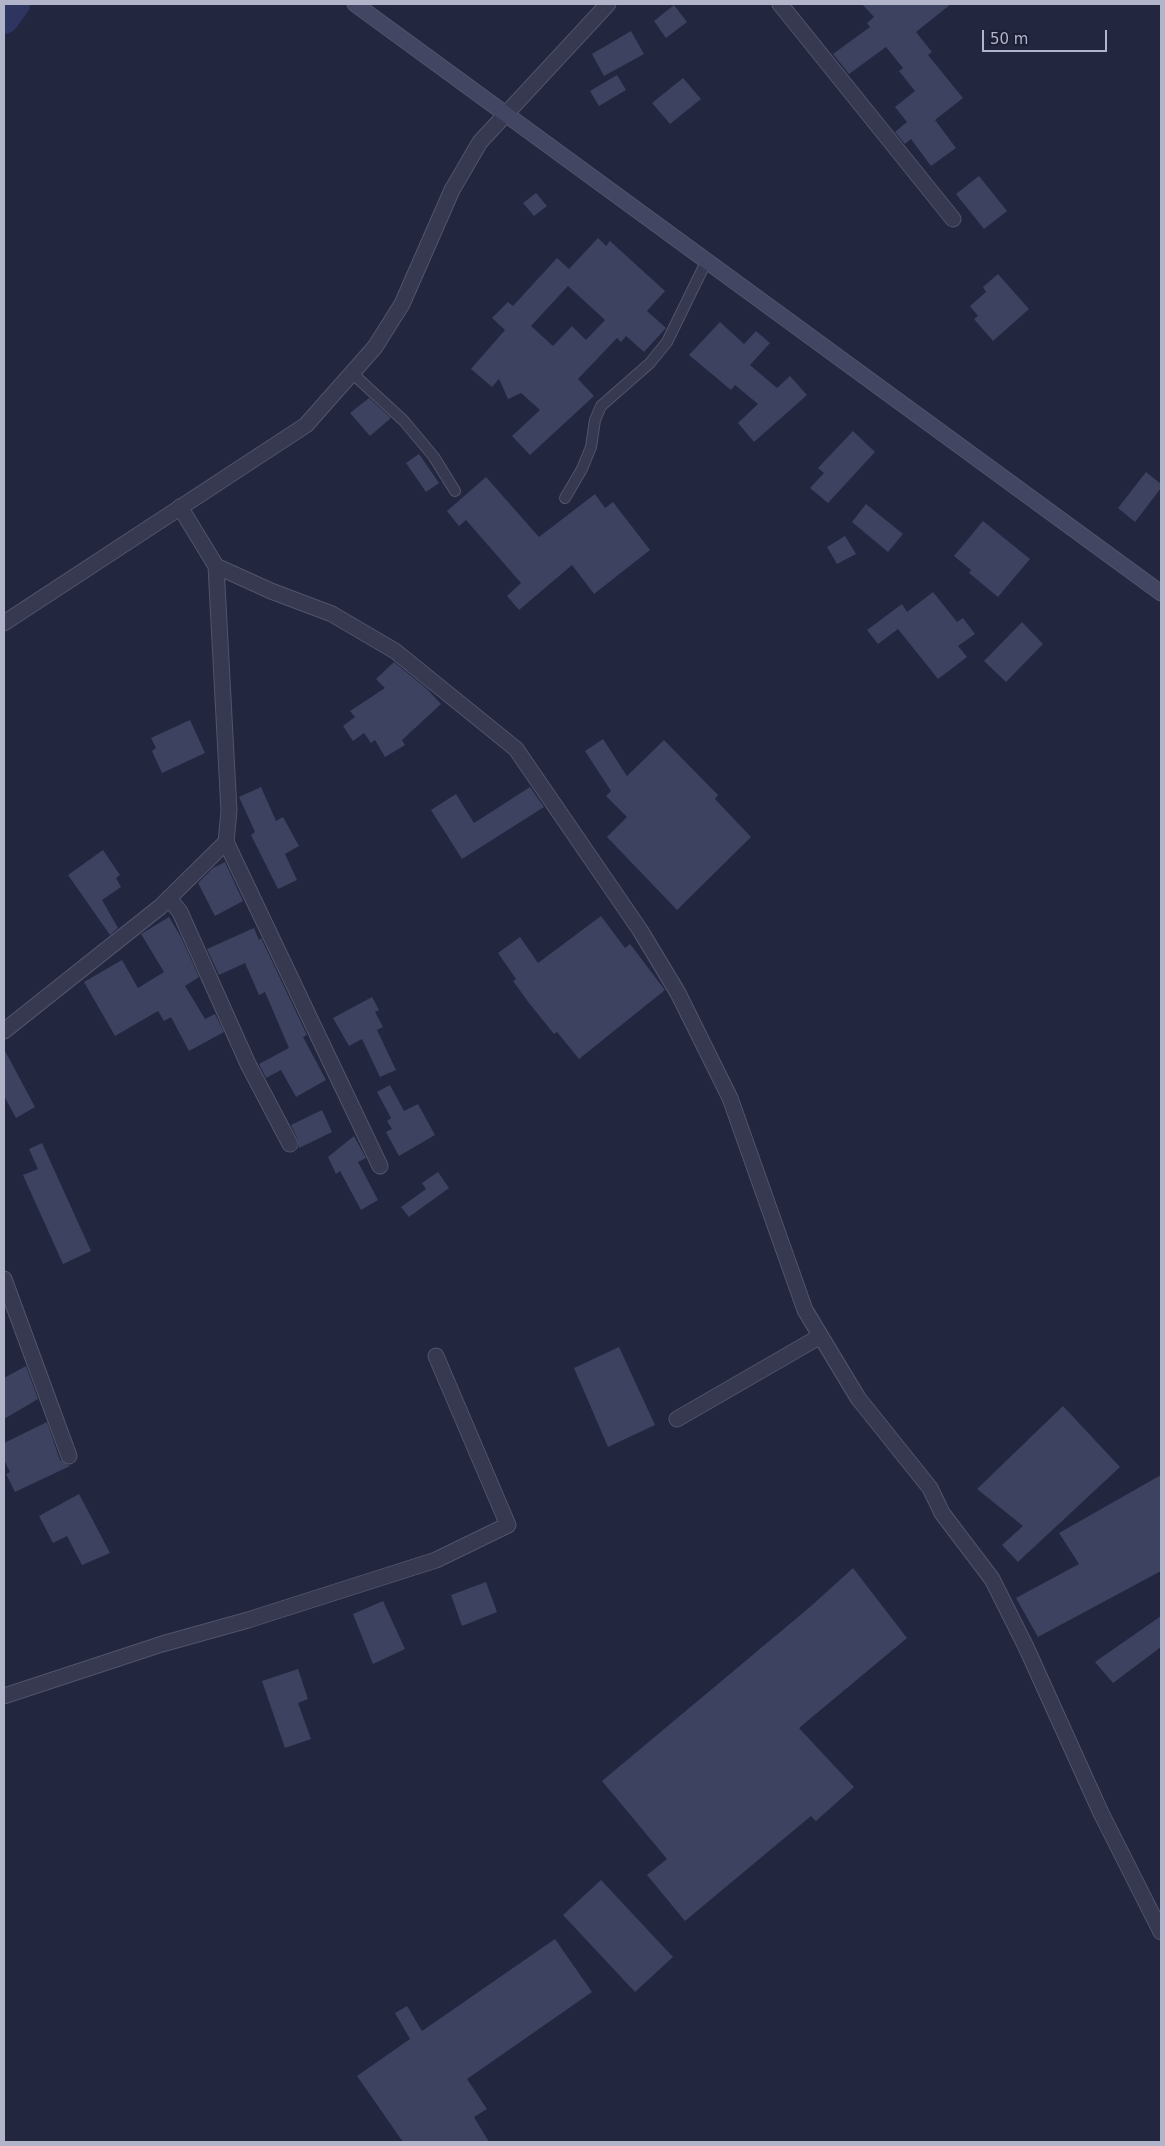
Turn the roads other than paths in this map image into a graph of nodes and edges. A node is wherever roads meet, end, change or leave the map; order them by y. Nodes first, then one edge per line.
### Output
1 (355, 4) edge
2 (608, 4) edge
3 (780, 4) edge
4 (508, 114) junction
5 (953, 219) dead end
6 (707, 260) junction
7 (352, 373) junction
8 (455, 491) dead end
9 (565, 498) dead end
10 (180, 507) junction
11 (216, 566) junction
12 (1161, 593) edge
13 (4, 623) edge
14 (226, 842) junction
15 (169, 898) junction
16 (4, 1031) edge
17 (290, 1144) dead end
18 (380, 1166) dead end
19 (4, 1279) edge
20 (819, 1337) junction
21 (436, 1356) dead end
22 (677, 1419) dead end
23 (69, 1456) dead end
24 (4, 1696) edge
25 (1161, 1932) edge

1 - 4 main road
2 - 4 street
3 - 5 street
4 - 6 main road
4 - 7 street
6 - 9 lane
6 - 12 main road
7 - 8 lane
7 - 10 street
10 - 11 street
10 - 13 street
11 - 14 street
11 - 20 street
14 - 15 street
14 - 18 street
15 - 16 street
15 - 17 street
19 - 23 street
20 - 22 street
20 - 25 street
21 - 24 street

